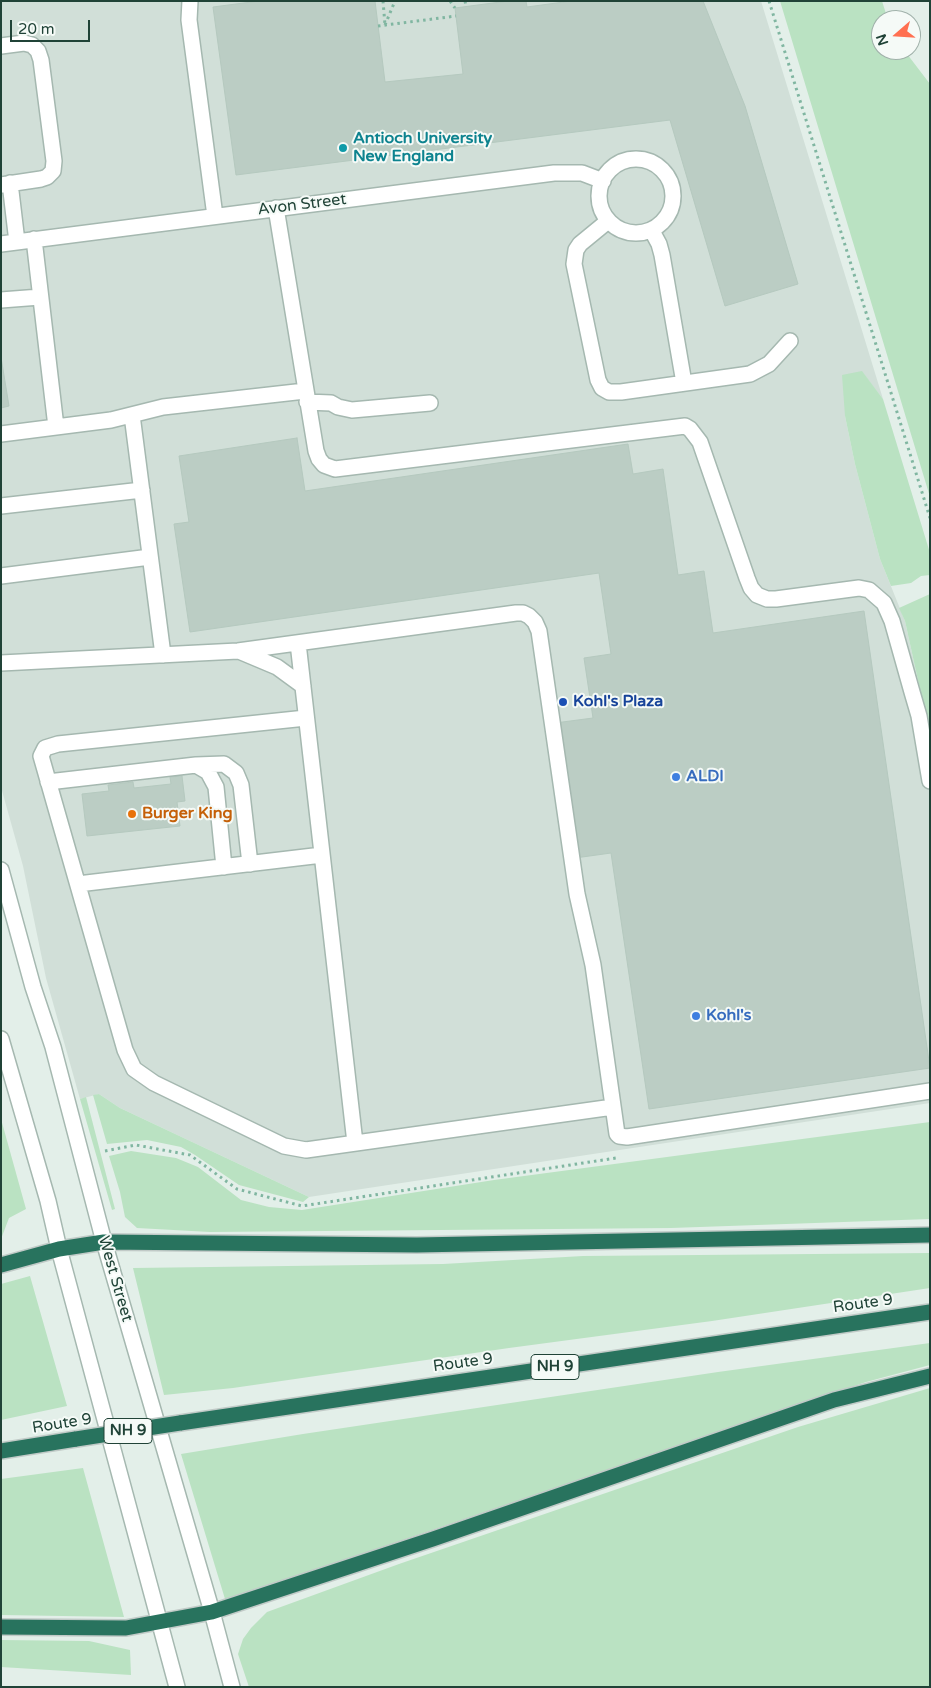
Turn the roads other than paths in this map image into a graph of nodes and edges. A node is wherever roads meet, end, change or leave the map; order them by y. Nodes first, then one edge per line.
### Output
1 (190, 1) edge
2 (1, 46) edge
3 (603, 181) junction
4 (6, 184) edge
5 (276, 208) junction
6 (215, 216) junction
7 (608, 221) junction
8 (652, 231) junction
9 (34, 240) junction
10 (17, 242) junction
11 (1, 244) edge
12 (40, 297) junction
13 (1, 300) edge
14 (790, 341) dead end
15 (684, 383) junction
16 (306, 397) junction
17 (430, 403) dead end
18 (132, 415) junction
19 (56, 427) junction
20 (1, 434) edge
21 (142, 490) junction
22 (1, 506) edge
23 (150, 557) junction
24 (1, 576) edge
25 (298, 643) junction
26 (238, 651) junction
27 (163, 656) junction
28 (1, 663) edge
29 (303, 686) junction
30 (306, 718) junction
31 (196, 765) junction
32 (930, 781) edge
33 (48, 782) junction
34 (322, 855) junction
35 (250, 864) junction
36 (224, 867) junction
37 (1, 870) edge
38 (78, 884) junction
39 (1, 1039) edge
40 (930, 1091) edge
41 (612, 1108) junction
42 (355, 1143) junction
43 (930, 1235) edge
44 (104, 1242) junction
45 (59, 1249) junction
46 (1, 1265) edge
47 (930, 1312) edge
48 (930, 1376) edge
49 (1, 1451) edge
50 (212, 1612) junction
51 (159, 1622) junction
52 (1, 1627) edge
53 (177, 1687) edge
54 (232, 1687) edge

1 - 6 street
2 - 4 street
3 - 5 street, Avon Street
3 - 7 street
3 - 8 street
4 - 10 street
5 - 6 street, Avon Street
5 - 16 street
6 - 9 street, Avon Street
7 - 8 street
7 - 15 street
8 - 15 street
9 - 10 street, Avon Street
9 - 12 street
10 - 11 street, Avon Street
12 - 13 street
12 - 19 street
14 - 15 street
16 - 17 street
16 - 18 street
16 - 32 street
18 - 19 street
18 - 21 street
19 - 20 street
21 - 22 street
21 - 23 street
23 - 24 street
23 - 27 street
25 - 26 street
25 - 29 street
25 - 41 street
26 - 27 street
26 - 29 street
27 - 28 street
29 - 30 street
30 - 33 street
30 - 34 street
31 - 33 street
31 - 35 street
31 - 36 street
33 - 38 street
34 - 35 street
34 - 42 street
35 - 36 street
36 - 38 street
37 - 44 street, West Street
38 - 42 street
39 - 45 street
40 - 41 street
41 - 42 street
43 - 44 highway
44 - 45 highway
44 - 50 street, West Street
45 - 46 highway
45 - 51 street
47 - 49 highway, Route 9 / NH 9, bridge
48 - 50 highway
50 - 51 highway
50 - 54 street, West Street
51 - 52 highway
51 - 53 street

